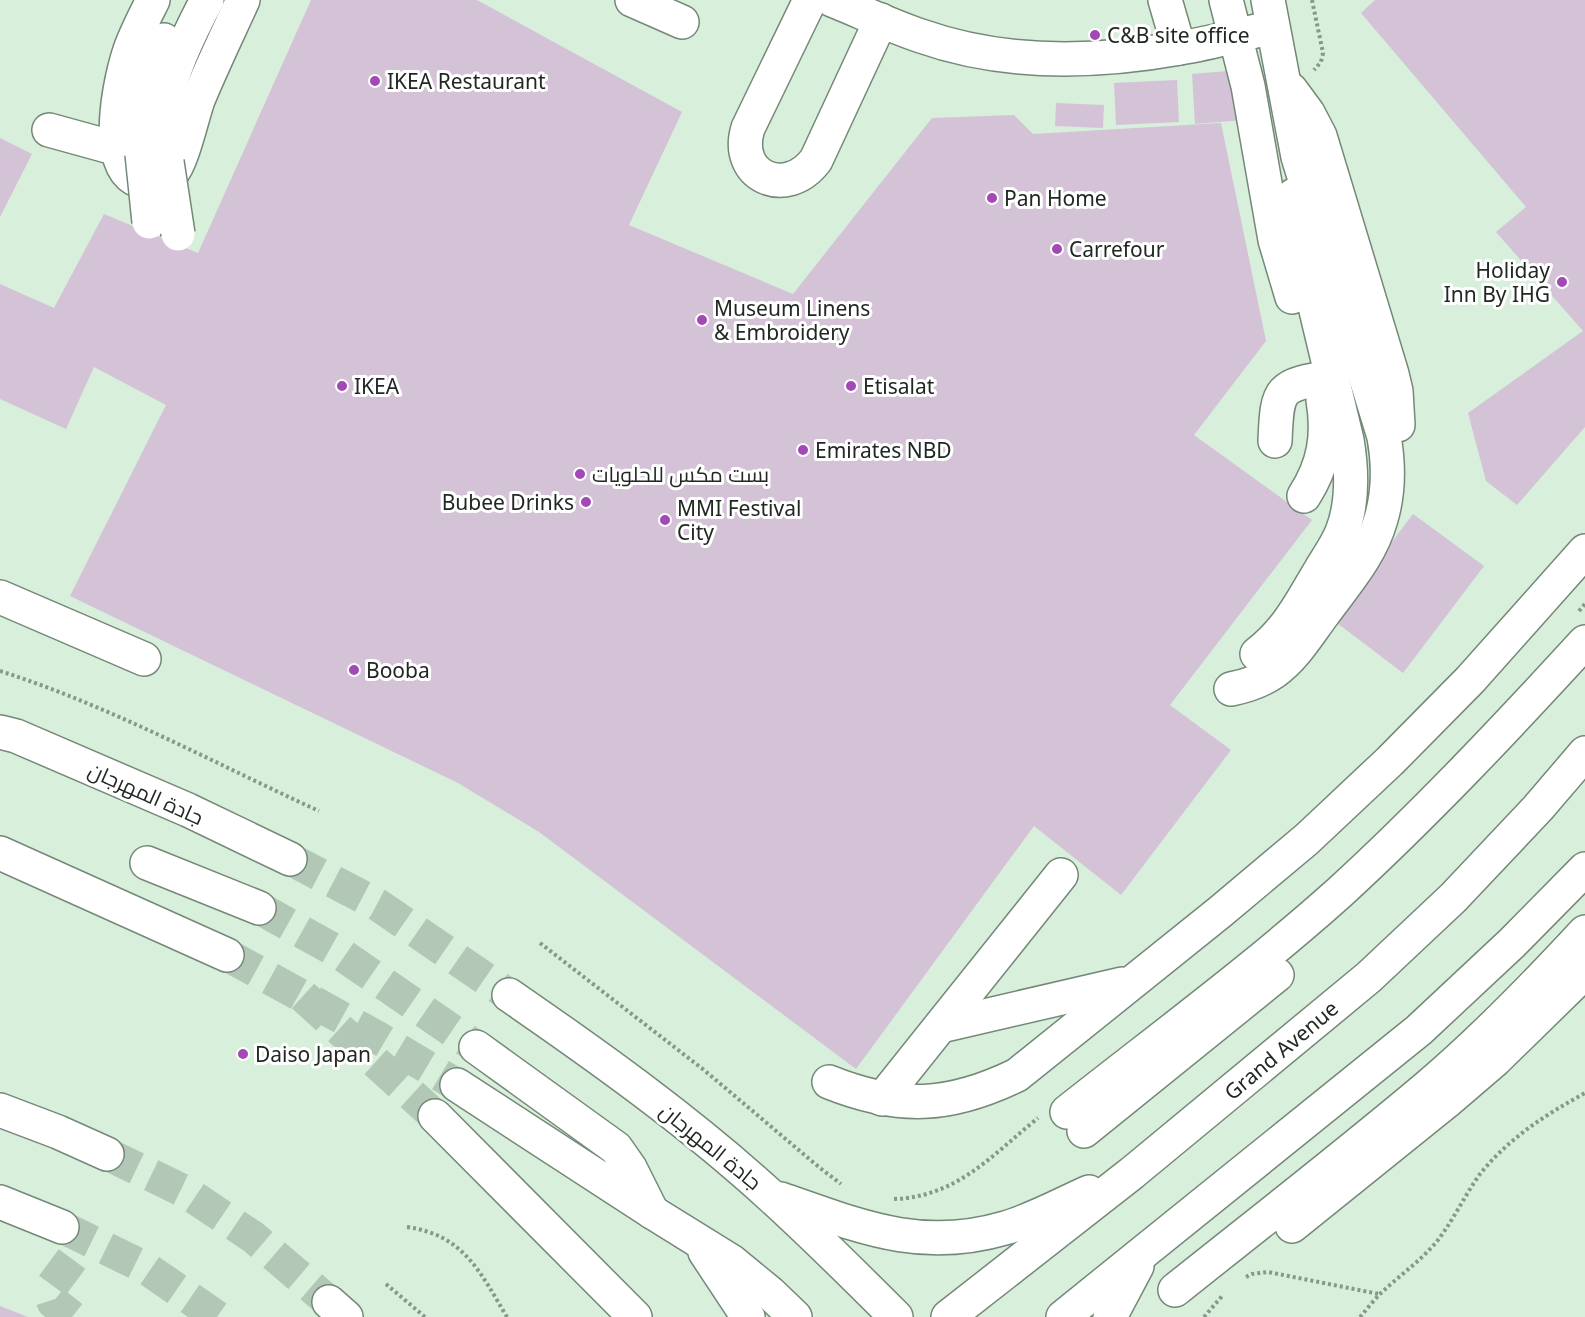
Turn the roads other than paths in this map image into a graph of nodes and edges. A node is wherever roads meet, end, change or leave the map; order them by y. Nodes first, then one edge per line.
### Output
1 (153, 0) edge
2 (182, 0) edge
3 (207, 0) edge
4 (243, 0) edge
5 (632, 0) edge
6 (810, 0) edge
7 (832, 0) edge
8 (1165, 0) edge
9 (1226, 0) edge
10 (1271, 14) edge
11 (881, 20) junction
12 (682, 22) dead end
13 (1235, 36) junction
14 (1179, 48) junction
15 (1283, 80) junction
16 (49, 130) dead end
17 (142, 155) junction
18 (1298, 157) junction
19 (164, 228) dead end
20 (1326, 378) junction
21 (1398, 425) dead end
22 (1275, 441) dead end
23 (1304, 496) dead end
24 (1585, 550) edge
25 (0, 597) edge
26 (1585, 642) edge
27 (1257, 654) dead end
28 (144, 659) dead end
29 (1585, 663) edge
30 (1231, 689) dead end
31 (5, 732) edge
32 (1585, 753) edge
33 (0, 853) edge
34 (290, 859) tunnel mouth
35 (147, 863) dead end
36 (1585, 869) edge
37 (1061, 875) dead end
38 (259, 908) tunnel mouth
39 (1585, 932) edge
40 (227, 955) tunnel mouth
41 (1585, 972) edge
42 (1130, 982) junction
43 (1585, 993) edge
44 (508, 995) tunnel mouth
45 (941, 1026) junction
46 (476, 1047) tunnel mouth
47 (829, 1082) dead end
48 (457, 1085) tunnel mouth
49 (882, 1099) junction
50 (0, 1110) edge
51 (435, 1116) tunnel mouth
52 (107, 1154) tunnel mouth
53 (1132, 1173) junction
54 (771, 1196) junction
55 (0, 1202) edge
56 (652, 1212) junction
57 (62, 1227) tunnel mouth
58 (697, 1241) junction
59 (1143, 1254) junction
60 (1175, 1290) dead end
61 (635, 1317) edge
62 (748, 1317) edge
63 (795, 1317) edge
64 (896, 1317) edge
65 (948, 1317) edge
66 (1063, 1317) edge
67 (1110, 1317) edge

1 - 17 main road
2 - 17 main road
3 - 17 main road
4 - 17 main road
5 - 12 main road
6 - 11 main road
7 - 11 main road
8 - 14 main road
9 - 13 main road
10 - 13 main road
10 - 15 main road
11 - 14 main road
13 - 14 main road
13 - 20 main road
15 - 18 main road
15 - 21 main road
16 - 17 main road
17 - 19 main road, bridge
18 - 20 main road
18 - 30 main road
20 - 22 main road
20 - 23 main road
20 - 27 main road
24 - 42 main road
25 - 28 main road
26 - 29 main road
31 - 34 main road, جادة المهرجان
32 - 53 main road, Grand Avenue
33 - 40 main road
35 - 38 main road
36 - 59 main road
37 - 45 main road
39 - 60 main road
41 - 43 main road
42 - 45 main road
42 - 49 main road
44 - 54 main road, جادة المهرجان
45 - 49 main road
46 - 56 main road
47 - 49 main road
48 - 56 main road
50 - 52 main road
51 - 61 main road
53 - 54 main road
53 - 65 main road, Grand Avenue
54 - 64 main road, جادة المهرجان
55 - 57 main road
56 - 58 main road
58 - 62 main road
58 - 63 main road
59 - 66 main road
59 - 67 main road

